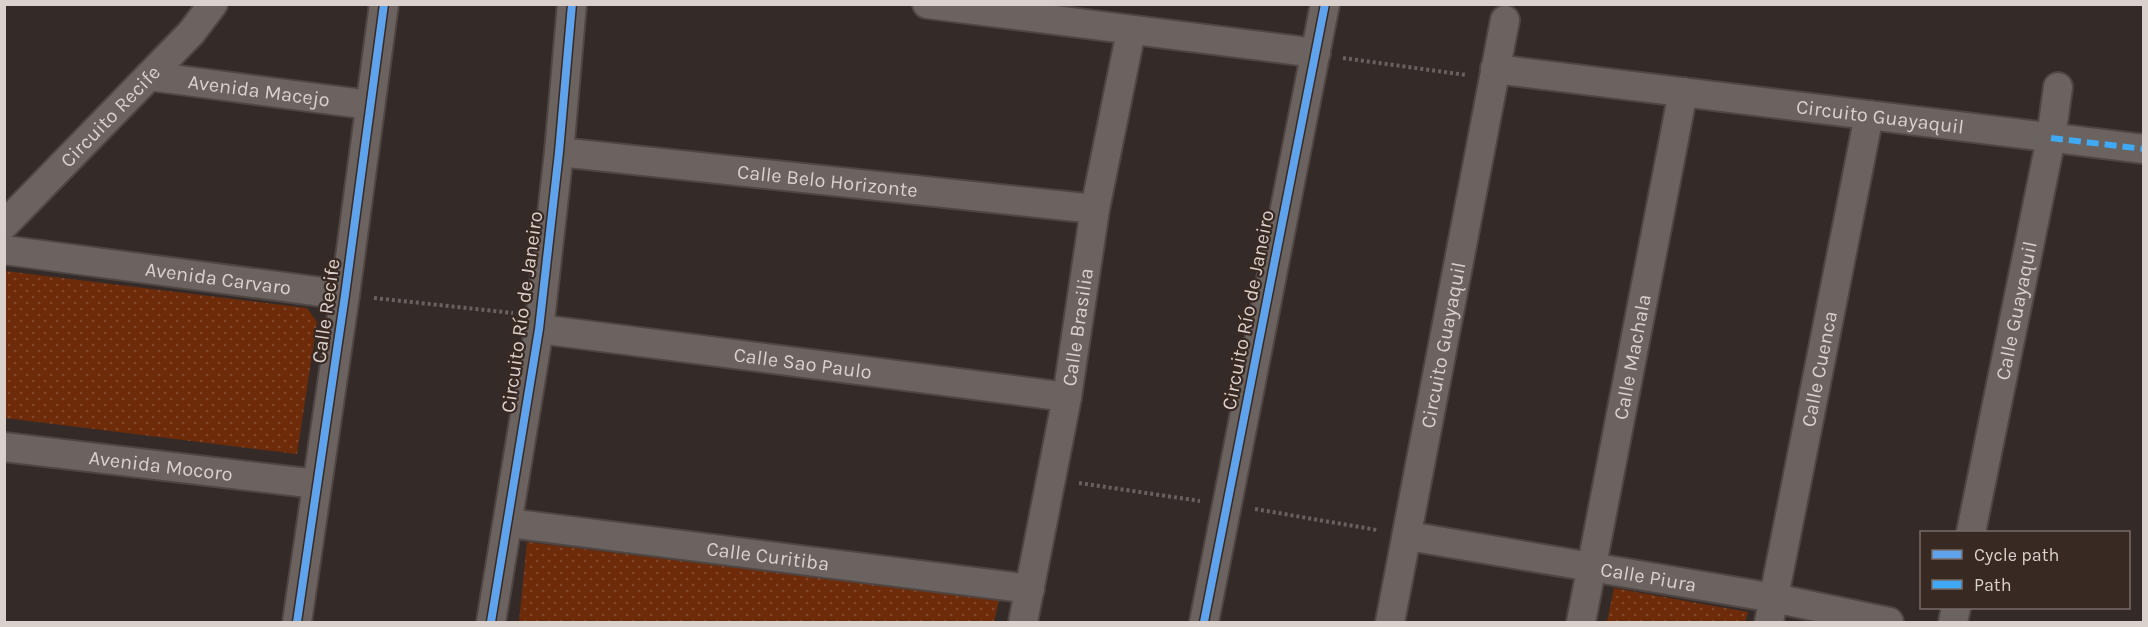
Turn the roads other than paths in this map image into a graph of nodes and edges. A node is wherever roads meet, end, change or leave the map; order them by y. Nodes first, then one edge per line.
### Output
1 (213, 4) edge
2 (384, 4) edge
3 (572, 4) edge
4 (927, 4) edge
5 (1325, 4) edge
6 (1505, 20) dead end
7 (1131, 31) junction
8 (1316, 54) junction
9 (1494, 74) junction
10 (149, 76) junction
11 (2058, 87) dead end
12 (1683, 92) junction
13 (370, 105) junction
14 (1869, 115) junction
15 (2051, 138) junction
16 (2144, 149) edge
17 (559, 152) junction
18 (1095, 209) junction
19 (4, 225) edge
20 (4, 250) edge
21 (345, 295) junction
22 (539, 322) junction
23 (1067, 397) junction
24 (4, 447) edge
25 (317, 484) junction
26 (508, 523) junction
27 (1971, 531) edge
28 (1408, 536) junction
29 (1593, 567) junction
30 (1030, 589) junction
31 (1772, 610) edge
32 (297, 622) edge
33 (490, 622) edge
34 (1023, 622) edge
35 (1204, 622) edge
36 (1390, 622) edge
37 (1581, 622) edge
38 (1889, 622) edge

1 - 10 street, Circuito Recife
2 - 13 street, Calle Recife
3 - 17 street, Circuito Río de Janeiro
4 - 7 street
5 - 8 street, Circuito Río de Janeiro
6 - 9 street, Circuito Guayaquil
7 - 8 street
7 - 18 street, Calle Brasilia
8 - 35 street, Circuito Río de Janeiro
9 - 12 street, Circuito Guayaquil
9 - 28 street, Circuito Guayaquil
10 - 13 street, Avenida Macejo
10 - 19 street, Circuito Recife
11 - 15 street, Calle Guayaquil
12 - 14 street, Circuito Guayaquil
12 - 29 street, Calle Machala
13 - 21 street, Calle Recife
14 - 15 street, Circuito Guayaquil
14 - 31 street, Calle Cuenca
15 - 16 street, Circuito Guayaquil
15 - 27 street, Calle Guayaquil
17 - 18 street, Calle Belo Horizonte
17 - 22 street, Circuito Río de Janeiro
18 - 23 street, Calle Brasilia
20 - 21 street, Avenida Carvaro
21 - 25 street, Calle Recife
22 - 23 street, Calle Sao Paulo
22 - 26 street, Circuito Río de Janeiro
23 - 30 street, Calle Brasilia
24 - 25 street, Avenida Mocoro
25 - 32 street, Calle Recife
26 - 30 street, Calle Curitiba
26 - 33 street, Circuito Río de Janeiro
28 - 29 street, Calle Piura
28 - 36 street, Circuito Guayaquil
29 - 31 street, Calle Piura
29 - 37 street, Calle Machala
30 - 34 street, Calle Brasilia
31 - 38 street, Calle Piura

